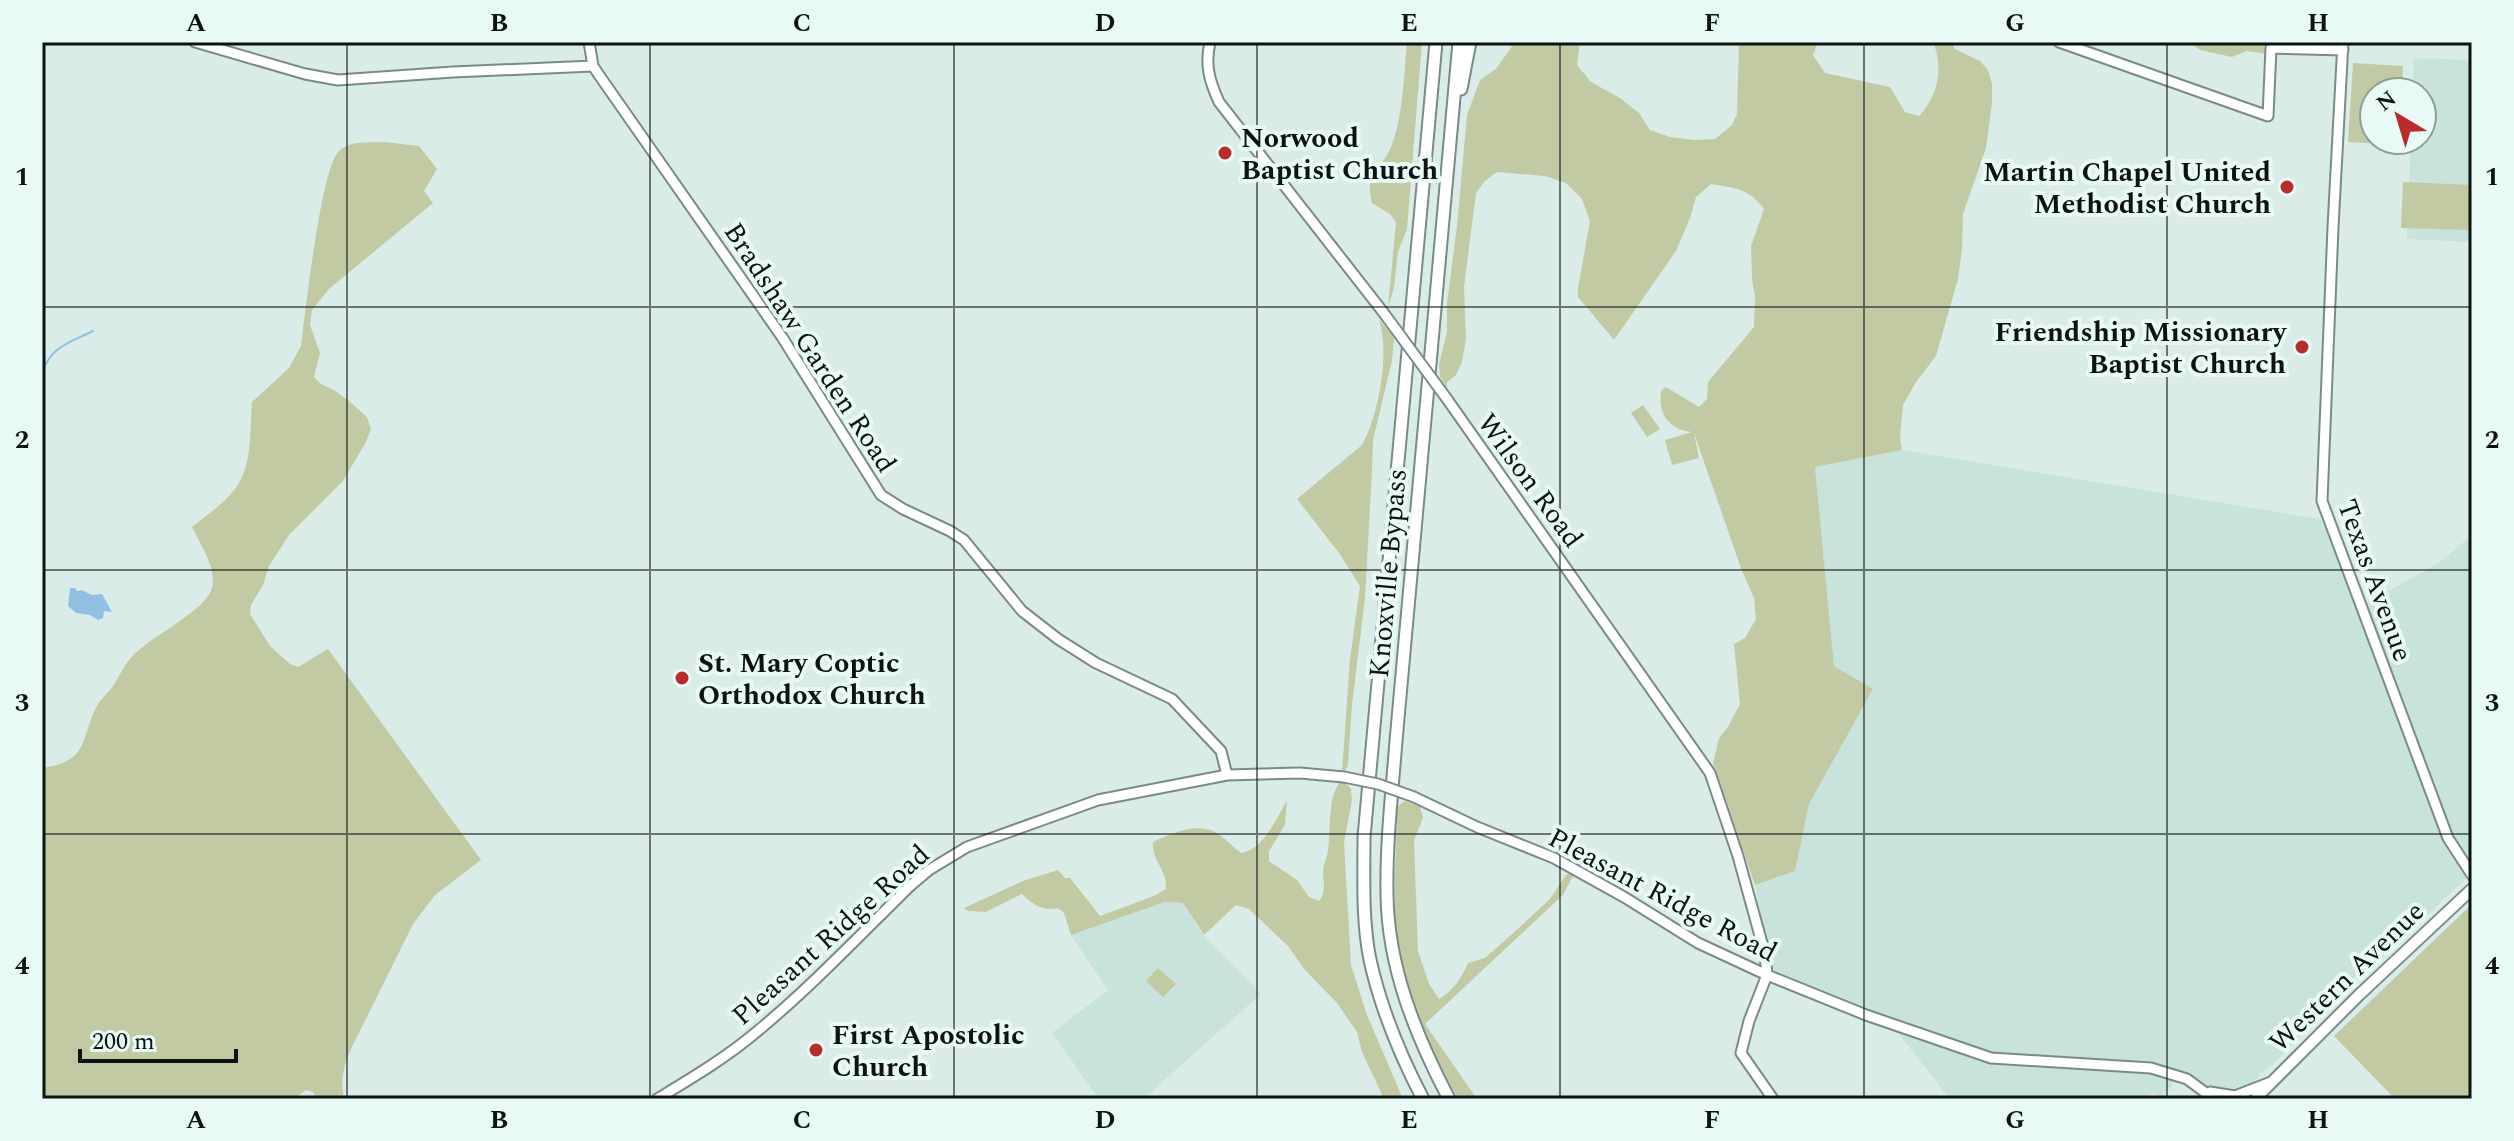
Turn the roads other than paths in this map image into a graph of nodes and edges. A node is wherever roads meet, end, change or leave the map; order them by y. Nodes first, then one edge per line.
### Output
1 (195, 42) edge
2 (589, 42) edge
3 (1210, 42) edge
4 (1436, 42) edge
5 (1459, 42) edge
6 (1470, 42) edge
7 (2059, 42) edge
8 (2343, 46) edge
9 (593, 66) junction
10 (1452, 112) junction
11 (1227, 775) junction
12 (2472, 875) edge
13 (2472, 889) edge
14 (1767, 975) junction
15 (2271, 1082) junction
16 (2205, 1091) junction
17 (657, 1099) edge
18 (1423, 1099) edge
19 (1449, 1099) edge
20 (1773, 1099) edge
21 (2214, 1099) edge
22 (2255, 1099) edge

1 - 9 street
2 - 9 street, Bradshaw Garden Road
3 - 14 street, Wilson Road, bridge
4 - 18 highway, Knoxville Bypass
5 - 10 highway, Knoxville Bypass
6 - 10 highway
7 - 8 street
8 - 12 street, Texas Avenue
9 - 11 street, Bradshaw Garden Road
10 - 19 highway, Knoxville Bypass
11 - 14 street, Pleasant Ridge Road, bridge
11 - 17 street, Pleasant Ridge Road
13 - 15 main road, Western Avenue
14 - 16 street, Pleasant Ridge Road
14 - 20 street
15 - 16 street
15 - 22 main road, Western Avenue
16 - 21 street, Pleasant Ridge Road

